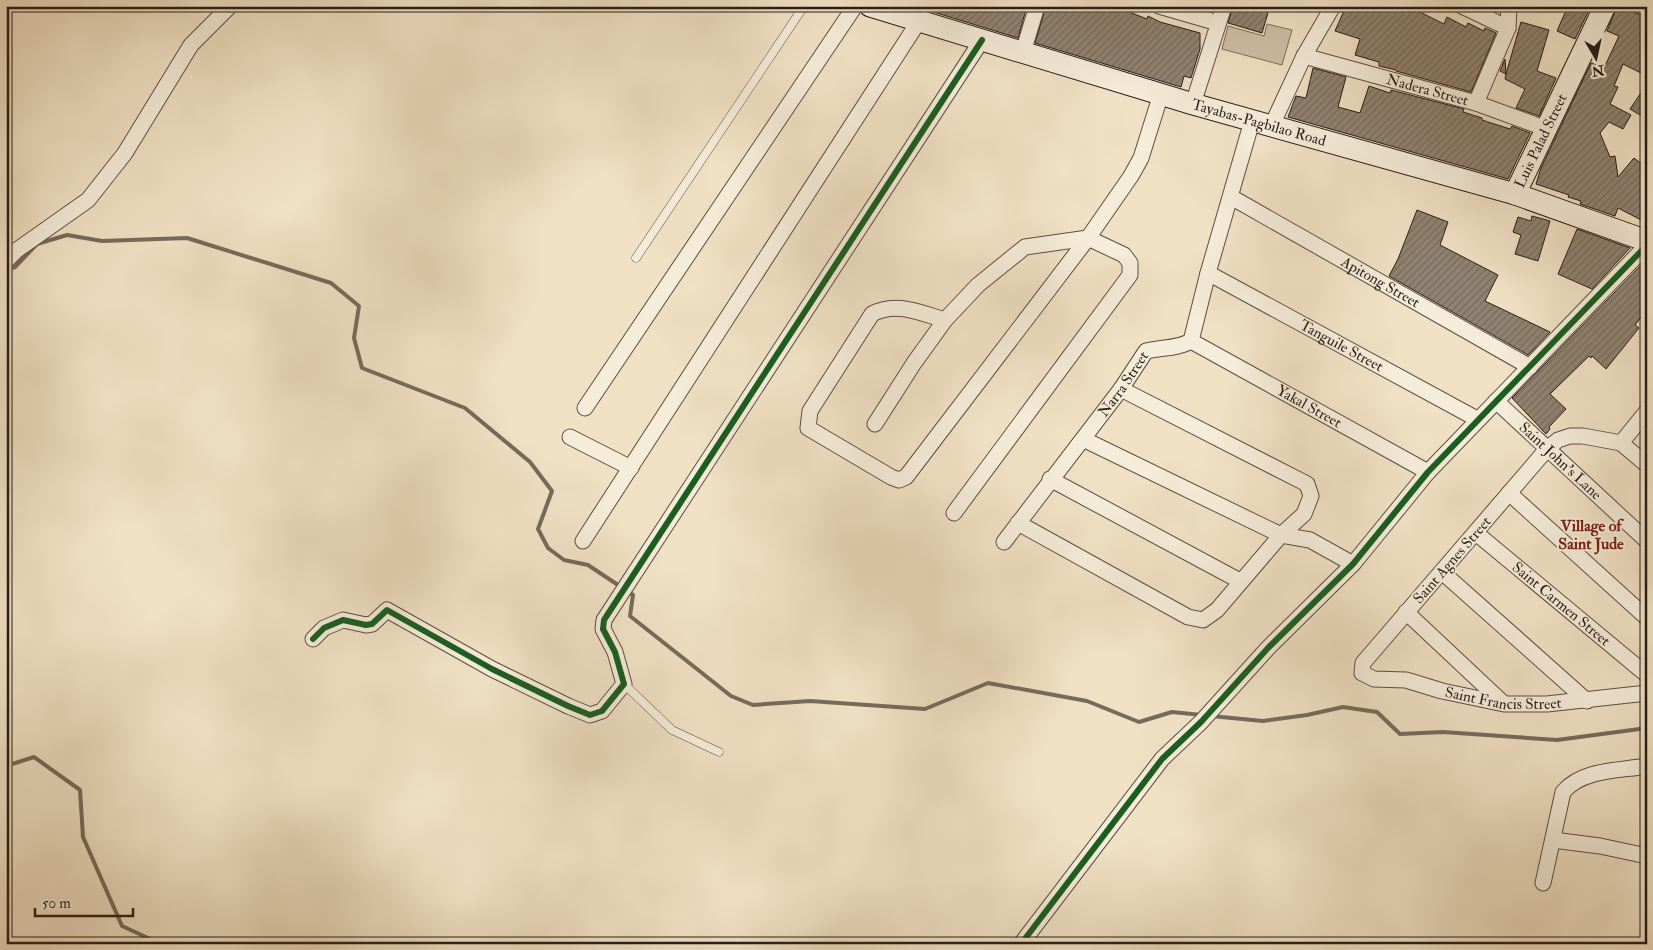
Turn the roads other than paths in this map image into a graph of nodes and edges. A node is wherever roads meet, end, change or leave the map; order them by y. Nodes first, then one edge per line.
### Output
1 (230, 6) edge
2 (804, 6) edge
3 (855, 6) edge
4 (870, 6) edge
5 (1037, 6) edge
6 (1159, 6) edge
7 (1224, 6) edge
8 (1333, 6) edge
9 (1462, 6) edge
10 (1509, 6) edge
11 (1605, 6) edge
12 (908, 14) edge
13 (1218, 23) junction
14 (1508, 28) junction
15 (982, 40) junction
16 (1024, 52) junction
17 (1304, 56) junction
18 (1161, 94) junction
19 (1476, 103) junction
20 (1193, 104) junction
21 (1262, 123) junction
22 (1547, 128) junction
23 (1516, 194) junction
24 (1231, 197) junction
25 (1088, 238) junction
26 (1647, 242) edge
27 (1647, 245) edge
28 (636, 258) dead end
29 (6, 261) edge
30 (1208, 273) junction
31 (945, 320) junction
32 (1191, 341) junction
33 (1530, 368) junction
34 (1120, 389) junction
35 (1496, 401) junction
36 (585, 408) dead end
37 (1647, 412) edge
38 (1477, 419) junction
39 (874, 424) dead end
40 (570, 437) dead end
41 (1082, 439) junction
42 (1621, 443) junction
43 (1547, 449) junction
44 (1647, 465) edge
45 (631, 468) junction
46 (1428, 472) junction
47 (1050, 479) junction
48 (1509, 493) junction
49 (954, 514) dead end
50 (1018, 523) junction
51 (1476, 533) junction
52 (1281, 535) junction
53 (582, 541) dead end
54 (1647, 541) edge
55 (1004, 542) dead end
56 (1352, 564) junction
57 (1442, 572) junction
58 (1240, 581) junction
59 (1406, 612) junction
60 (1647, 618) edge
61 (313, 639) dead end
62 (1362, 673) joint
63 (1647, 675) edge
64 (624, 684) junction
65 (1647, 693) edge
66 (1587, 701) junction
67 (1504, 704) junction
68 (719, 752) dead end
69 (1647, 766) edge
70 (1553, 840) junction
71 (1647, 856) edge
72 (1543, 882) dead end
73 (1022, 944) edge

1 - 29 street
2 - 28 lane
3 - 36 street
4 - 12 main road, Tayabas-Pagbilao Road
5 - 16 street
6 - 13 street
7 - 13 street
8 - 17 street
9 - 14 street
10 - 14 street
11 - 22 main road, Luis Palad Street
12 - 15 main road, Tayabas-Pagbilao Road
12 - 45 street
13 - 20 street
14 - 19 street
15 - 16 main road, Tayabas-Pagbilao Road
15 - 64 street
16 - 18 main road, Tayabas-Pagbilao Road
17 - 19 street, Nadera Street
17 - 21 street
18 - 20 main road, Tayabas-Pagbilao Road
18 - 25 street
19 - 22 street, Nadera Street
20 - 21 main road, Tayabas-Pagbilao Road
21 - 23 main road, Tayabas-Pagbilao Road
21 - 24 street
22 - 23 main road, Luis Palad Street
23 - 26 main road, Tayabas-Pagbilao Road
24 - 30 street
24 - 33 street, Apitong Street
25 - 31 street
25 - 31 street
25 - 49 street
27 - 33 street
30 - 32 street
30 - 38 street, Tanguile Street
31 - 39 street
32 - 34 street, Narra Street
32 - 46 street, Yakal Street
33 - 35 street
34 - 41 street, Narra Street
34 - 52 street
35 - 38 street
35 - 43 street, Saint John's Lane
37 - 42 street
38 - 46 street
40 - 45 street
41 - 47 street, Narra Street
41 - 52 street
42 - 43 street, Saint Agnes Street
42 - 44 street
43 - 48 street, Saint Agnes Street
43 - 54 street, Saint John's Lane
45 - 53 street
46 - 56 street
47 - 50 street, Narra Street
47 - 58 street
48 - 51 street, Saint Agnes Street
48 - 60 street
50 - 55 street, Narra Street
50 - 58 street
51 - 57 street, Saint Agnes Street
51 - 63 street, Saint Carmen Street
52 - 56 street
52 - 58 street
56 - 73 street
57 - 59 street, Saint Agnes Street
57 - 66 street
59 - 62 street, Saint Agnes Street
59 - 67 street
61 - 64 street
62 - 67 street, Saint Francis Street
64 - 68 lane
65 - 66 street, Saint Francis Street
66 - 67 street, Saint Francis Street
69 - 70 street
70 - 71 street
70 - 72 street

